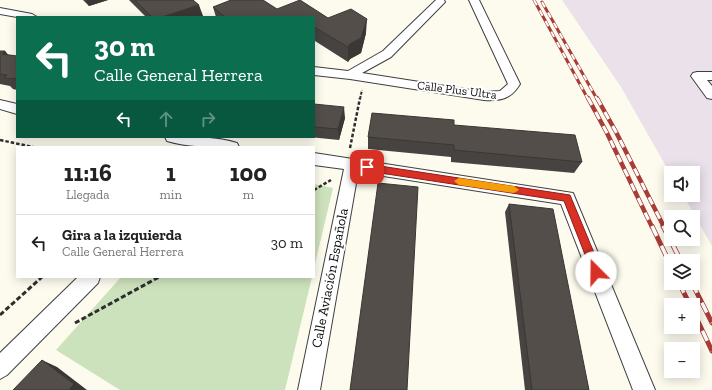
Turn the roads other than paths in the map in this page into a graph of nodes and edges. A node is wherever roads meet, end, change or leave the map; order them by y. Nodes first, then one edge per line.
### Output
1 (474, 0) edge
2 (440, 2) dead end
3 (0, 11) edge
4 (27, 16) edge
5 (315, 71) edge
6 (350, 75) junction
7 (712, 76) edge
8 (712, 95) edge
9 (0, 104) edge
10 (16, 109) edge
11 (178, 138) edge
12 (225, 146) edge
13 (315, 159) edge
14 (349, 165) junction
15 (90, 278) edge
16 (0, 368) edge
17 (309, 390) edge
18 (644, 390) edge

1 - 6 street, Calle Plus Ultra
2 - 6 street
3 - 4 street
5 - 6 street, Calle Plus Ultra
7 - 8 street
9 - 10 street
11 - 12 street
13 - 14 street
14 - 17 street, Calle Aviación Española
14 - 18 street
15 - 16 street

